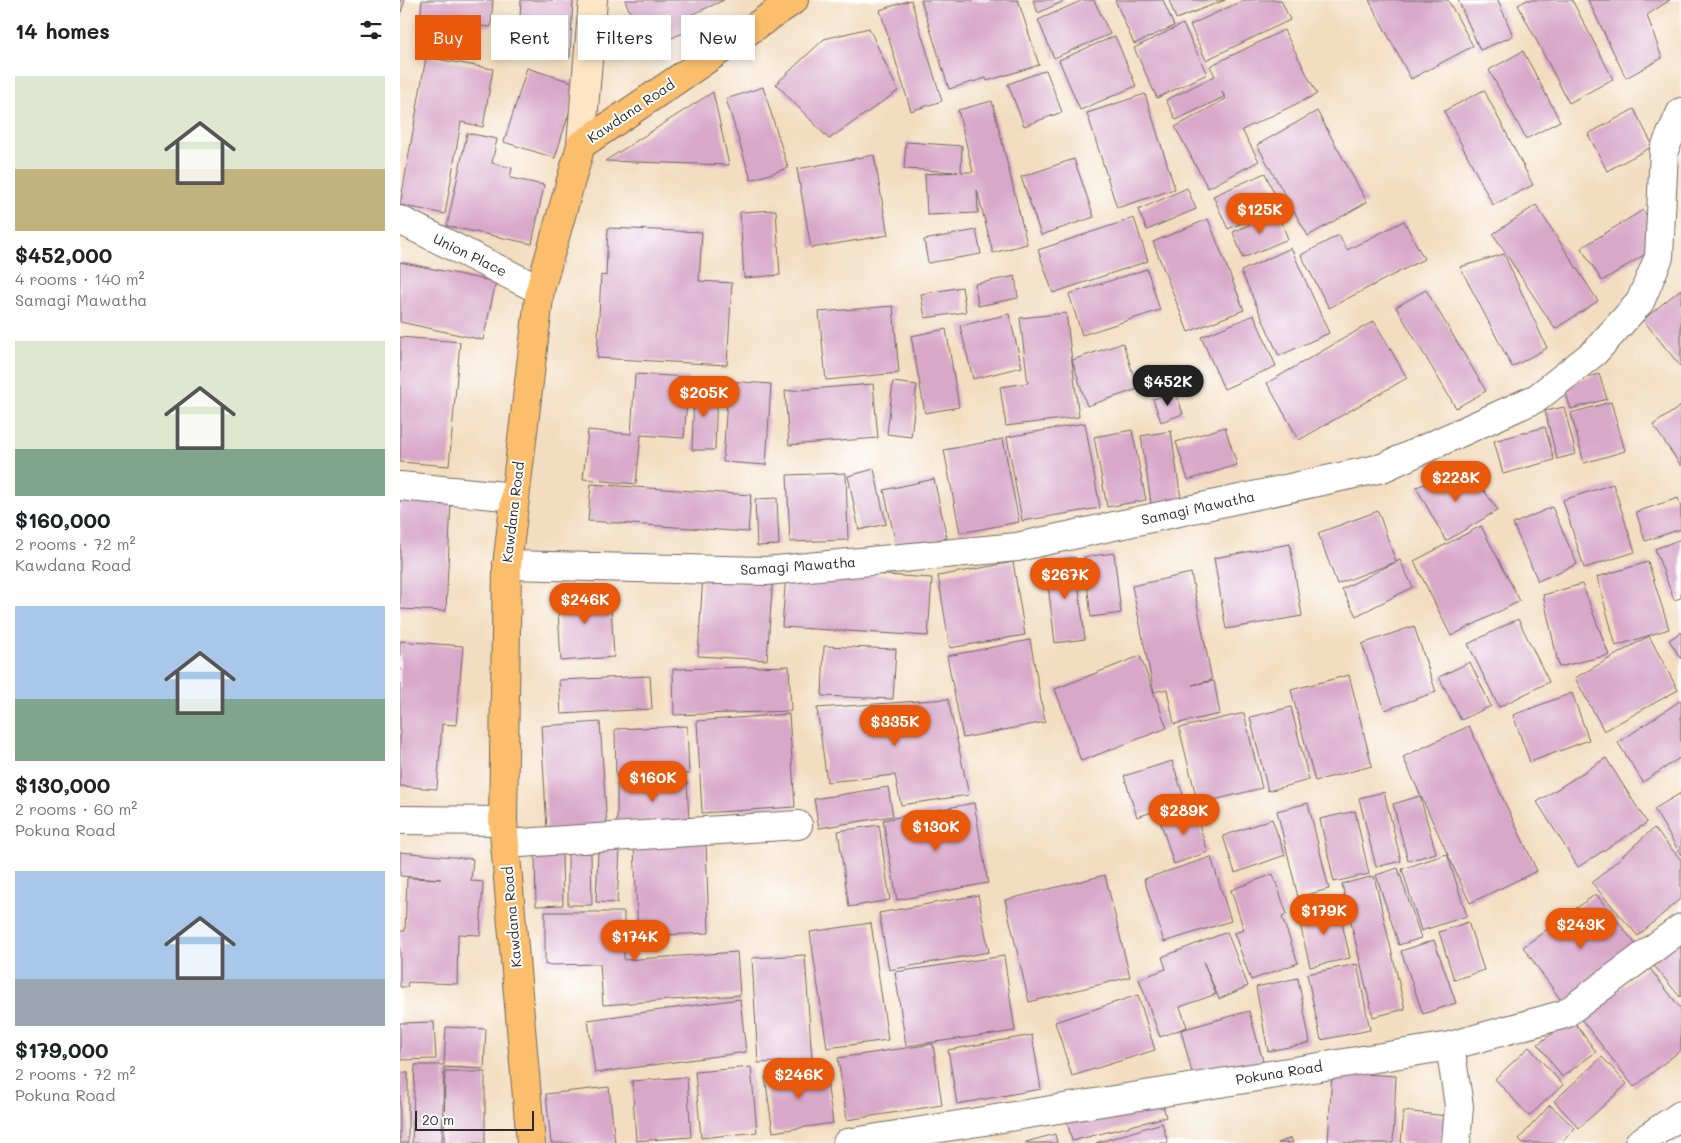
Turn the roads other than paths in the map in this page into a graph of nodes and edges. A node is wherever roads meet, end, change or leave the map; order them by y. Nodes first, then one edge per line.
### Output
1 (592, 0) edge
2 (794, 0) edge
3 (1681, 112) edge
4 (581, 145) junction
5 (400, 220) edge
6 (540, 290) junction
7 (400, 486) edge
8 (515, 497) junction
9 (507, 565) junction
10 (400, 820) edge
11 (798, 825) dead end
12 (504, 832) junction
13 (1681, 928) edge
14 (1450, 1046) junction
15 (1681, 1115) edge
16 (531, 1143) edge
17 (847, 1143) edge
18 (1456, 1143) edge
19 (1639, 1143) edge

1 - 4 street
2 - 4 main road, Kawdana Road
3 - 9 street, Samagi Mawatha
4 - 6 main road, Kawdana Road
5 - 6 street, Union Place
6 - 8 main road, Kawdana Road
7 - 8 street
8 - 9 main road, Kawdana Road
9 - 12 main road, Kawdana Road
10 - 12 street
11 - 12 street
12 - 16 main road, Kawdana Road
13 - 14 street, Pokuna Road
14 - 17 street, Pokuna Road
14 - 18 street
15 - 19 street

